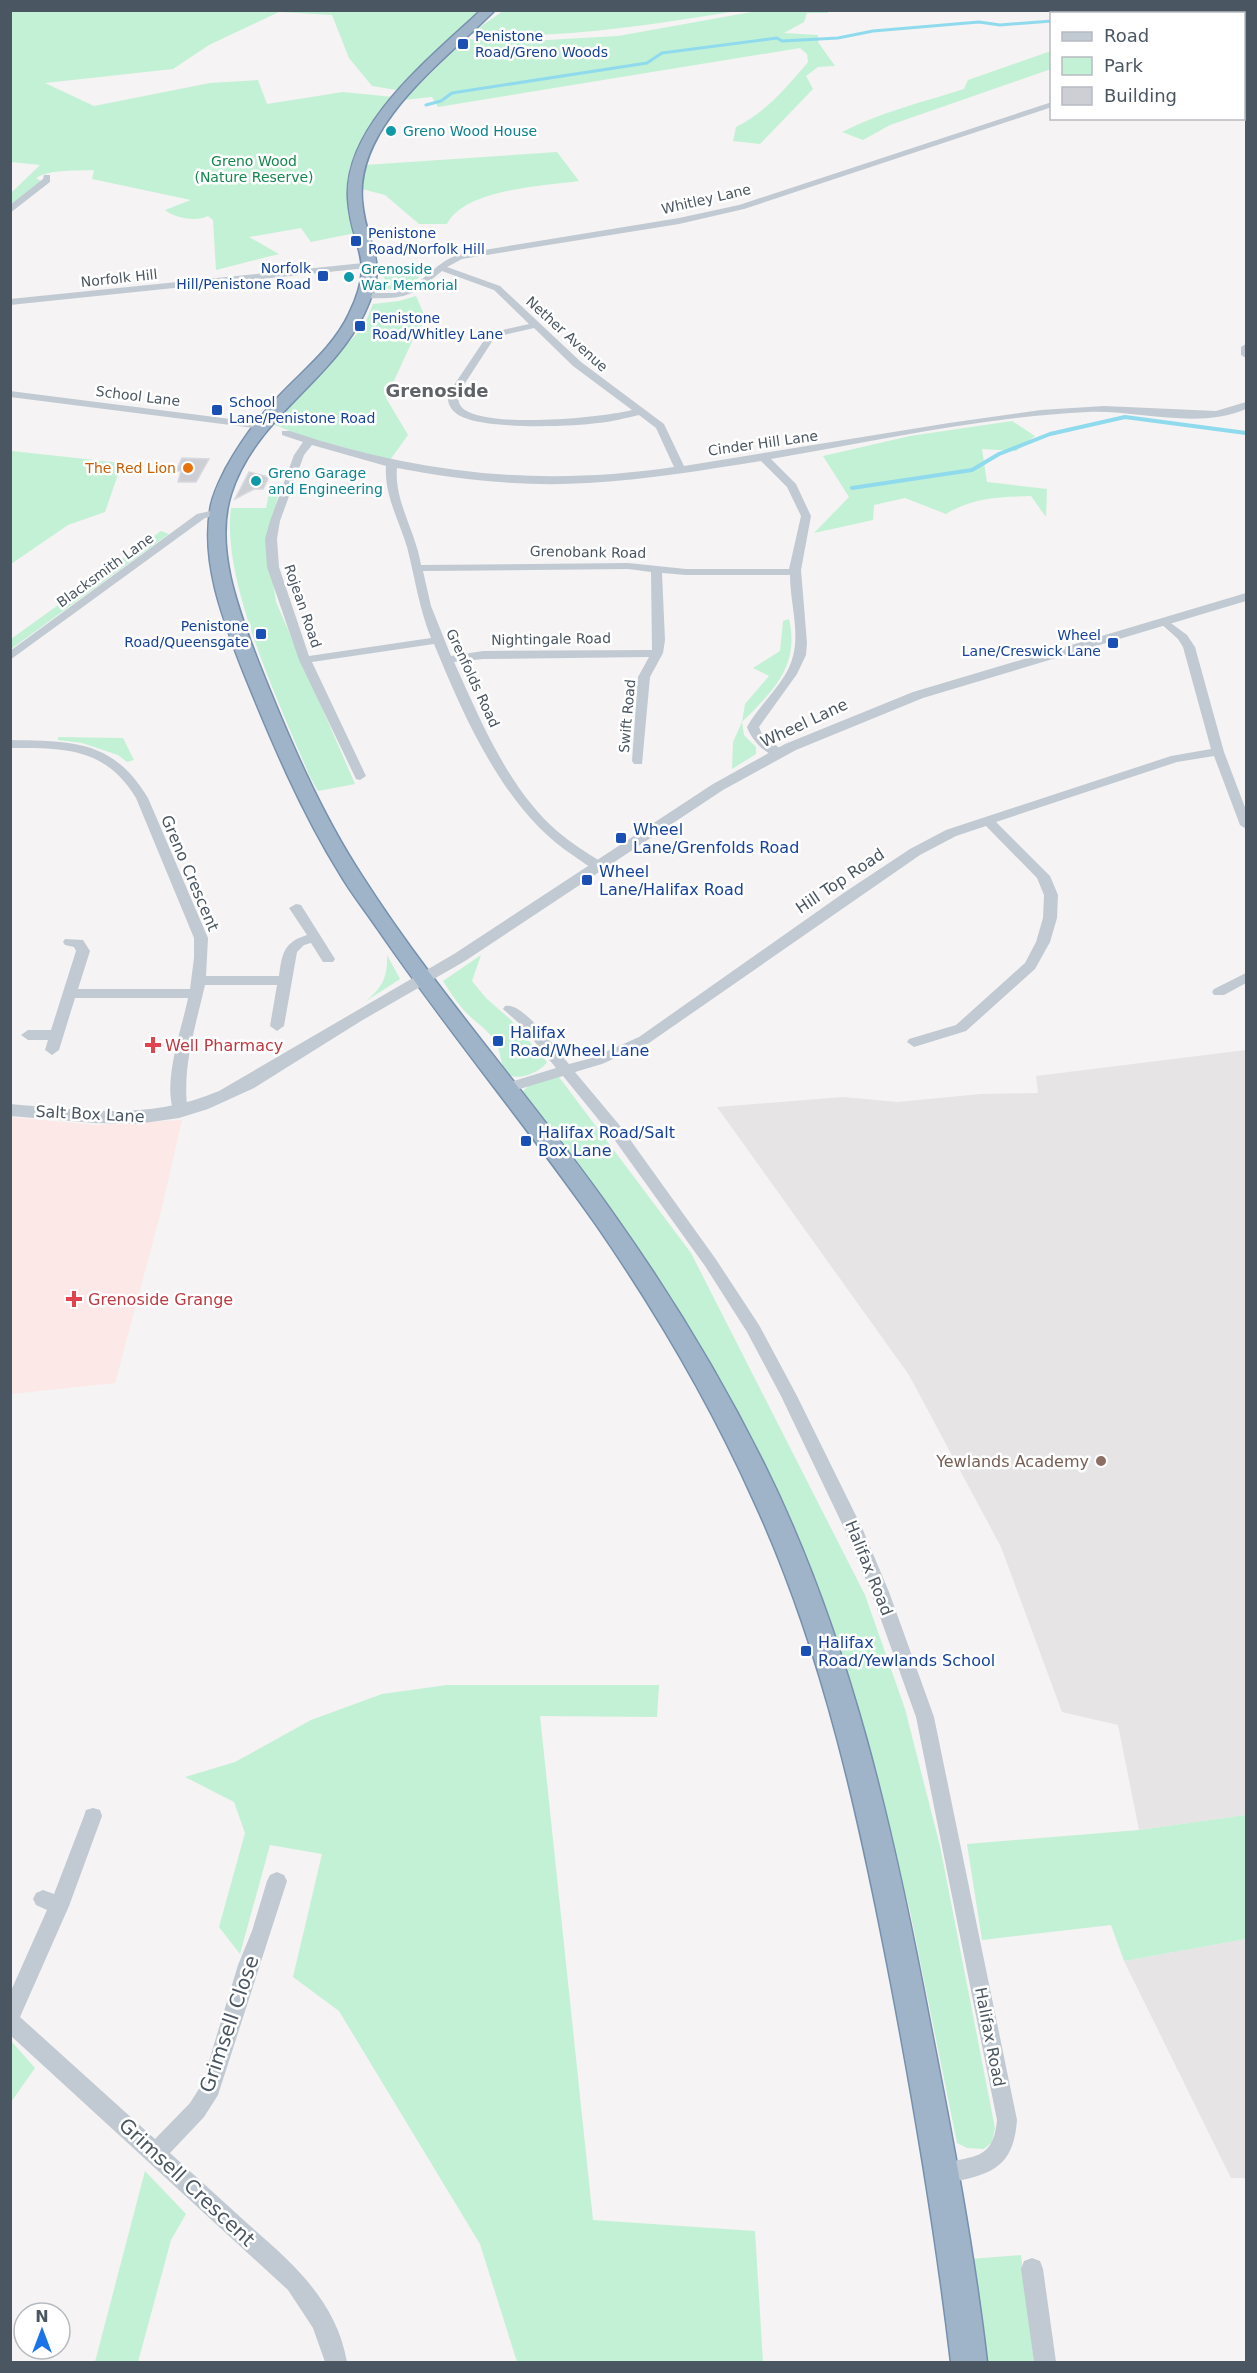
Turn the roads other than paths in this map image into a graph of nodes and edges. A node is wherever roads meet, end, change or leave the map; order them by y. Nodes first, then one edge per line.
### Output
1 (489, 10) edge
2 (1050, 105) edge
3 (47, 177) dead end
4 (10, 210) edge
5 (373, 265) junction
6 (440, 267) junction
7 (365, 295) junction
8 (10, 302) edge
9 (536, 325) junction
10 (1246, 347) edge
11 (1246, 355) edge
12 (10, 394) edge
13 (1246, 405) edge
14 (642, 411) junction
15 (261, 426) junction
16 (286, 433) dead end
17 (309, 442) junction
18 (764, 458) junction
19 (392, 462) junction
20 (681, 470) junction
21 (219, 512) junction
22 (416, 568) junction
23 (656, 568) junction
24 (794, 572) junction
25 (1246, 597) edge
26 (1164, 621) junction
27 (438, 639) junction
28 (657, 653) junction
29 (10, 657) edge
30 (305, 660) junction
31 (446, 660) junction
32 (10, 744) edge
33 (1218, 752) junction
34 (779, 753) junction
35 (638, 761) dead end
36 (360, 776) dead end
37 (987, 820) junction
38 (1246, 825) edge
39 (598, 866) junction
40 (296, 908) dead end
41 (313, 938) junction
42 (70, 942) dead end
43 (328, 960) dead end
44 (1246, 977) edge
45 (422, 980) junction
46 (284, 981) junction
47 (198, 987) junction
48 (1219, 992) dead end
49 (72, 993) junction
50 (510, 1009) dead end
51 (277, 1026) dead end
52 (28, 1035) dead end
53 (57, 1035) junction
54 (914, 1042) dead end
55 (52, 1050) dead end
56 (565, 1070) junction
57 (506, 1088) junction
58 (10, 1110) edge
59 (181, 1112) junction
60 (93, 1816) dead end
61 (277, 1881) dead end
62 (10, 2019) edge
63 (156, 2153) junction
64 (942, 2174) junction
65 (1032, 2269) dead end
66 (336, 2362) edge
67 (969, 2362) edge
68 (1045, 2362) edge

1 - 5 highway
2 - 6 street, Whitley Lane
3 - 4 street
5 - 7 highway
5 - 8 street, Norfolk Hill
6 - 7 street, Whitley Lane
6 - 9 street, Nether Avenue
7 - 15 highway
9 - 14 street, Nether Avenue
9 - 14 street
10 - 11 street
12 - 15 street, School Lane
13 - 18 street, Cinder Hill Lane
14 - 20 street, Nether Avenue
15 - 21 highway
16 - 17 street, Cinder Hill Lane
17 - 19 street, Cinder Hill Lane
17 - 30 street, Rojean Road
18 - 20 street, Cinder Hill Lane
18 - 24 street
19 - 20 street, Cinder Hill Lane
19 - 22 street, Grenfolds Road
21 - 29 street, Blacksmith Lane
21 - 45 highway
22 - 23 street, Grenobank Road
22 - 27 street, Grenfolds Road
23 - 24 street, Grenobank Road
23 - 28 street, Swift Road
24 - 34 street
25 - 26 street, Wheel Lane
26 - 33 street
26 - 34 street, Wheel Lane
27 - 30 street
27 - 31 street, Grenfolds Road
28 - 31 street, Nightingale Road
28 - 35 street, Swift Road
30 - 36 street, Rojean Road
31 - 39 street, Grenfolds Road
32 - 47 street, Greno Crescent
33 - 37 street, Hill Top Road
33 - 38 street
34 - 39 street, Wheel Lane
37 - 54 street
37 - 56 street, Hill Top Road
39 - 45 street, Wheel Lane
40 - 41 street
41 - 43 street
41 - 46 street
42 - 49 street
44 - 48 street
45 - 57 highway
45 - 59 street, Salt Box Lane
46 - 47 street
46 - 51 street
47 - 49 street
47 - 59 street, Greno Crescent
49 - 53 street
50 - 56 street, Halifax Road
52 - 53 street
53 - 55 street
56 - 57 street, Hill Top Road
56 - 64 street, Halifax Road
57 - 64 highway
58 - 59 street, Salt Box Lane
60 - 62 street
61 - 63 street, Grimsell Close
62 - 63 street, Grimsell Crescent
63 - 66 street, Grimsell Crescent
64 - 67 highway
65 - 68 street

